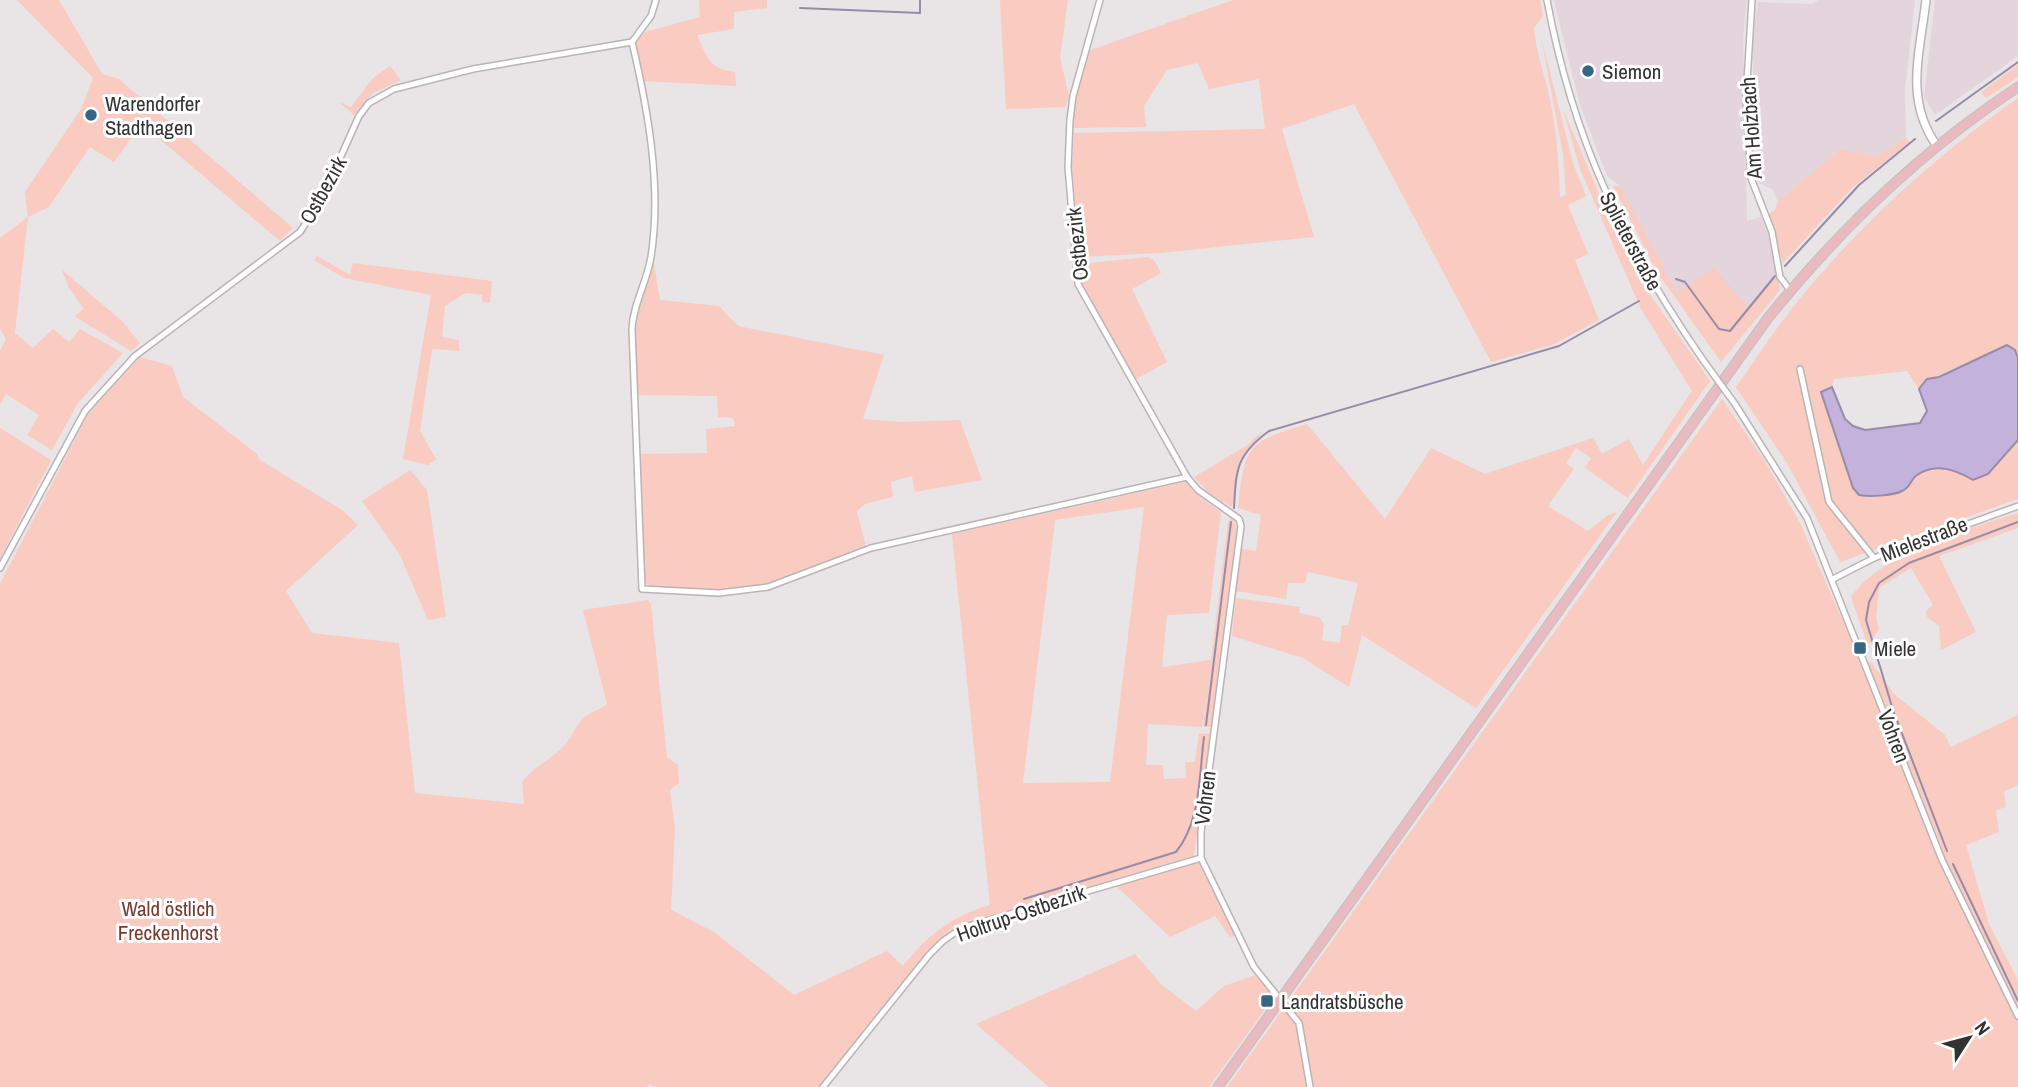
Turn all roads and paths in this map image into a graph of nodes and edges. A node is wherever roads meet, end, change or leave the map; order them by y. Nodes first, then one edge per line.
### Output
1 (656, 0) edge
2 (1100, 0) edge
3 (1547, 0) edge
4 (1752, 0) edge
5 (1926, 0) edge
6 (632, 42) junction
7 (2018, 87) edge
8 (1937, 146) junction
9 (1790, 290) junction
10 (1800, 369) dead end
11 (1770, 456) joint
12 (1187, 477) junction
13 (1209, 498) joint
14 (2018, 506) edge
15 (1874, 558) junction
16 (1, 567) edge
17 (1833, 579) junction
18 (1201, 858) junction
19 (1279, 1000) junction
20 (2018, 1016) edge
21 (823, 1087) edge
22 (1218, 1087) edge
23 (1310, 1087) edge

1 - 6 street
2 - 12 street, Ostbezirk
3 - 11 street, Splieterstraße, bridge
4 - 9 street, Am Holzbach
5 - 8 street
6 - 12 street
6 - 16 street, Ostbezirk
7 - 8 main road
8 - 9 main road
9 - 19 main road
10 - 15 street
11 - 17 street, Vohren
12 - 13 street, Ostbezirk
13 - 18 street, Vohren
14 - 15 street, Mielestraße
15 - 17 street, Mielestraße
17 - 20 street, Vohren
18 - 19 street, Vohren
18 - 21 street, Holtrup-Ostbezirk
19 - 22 main road
19 - 23 street, Vohren

